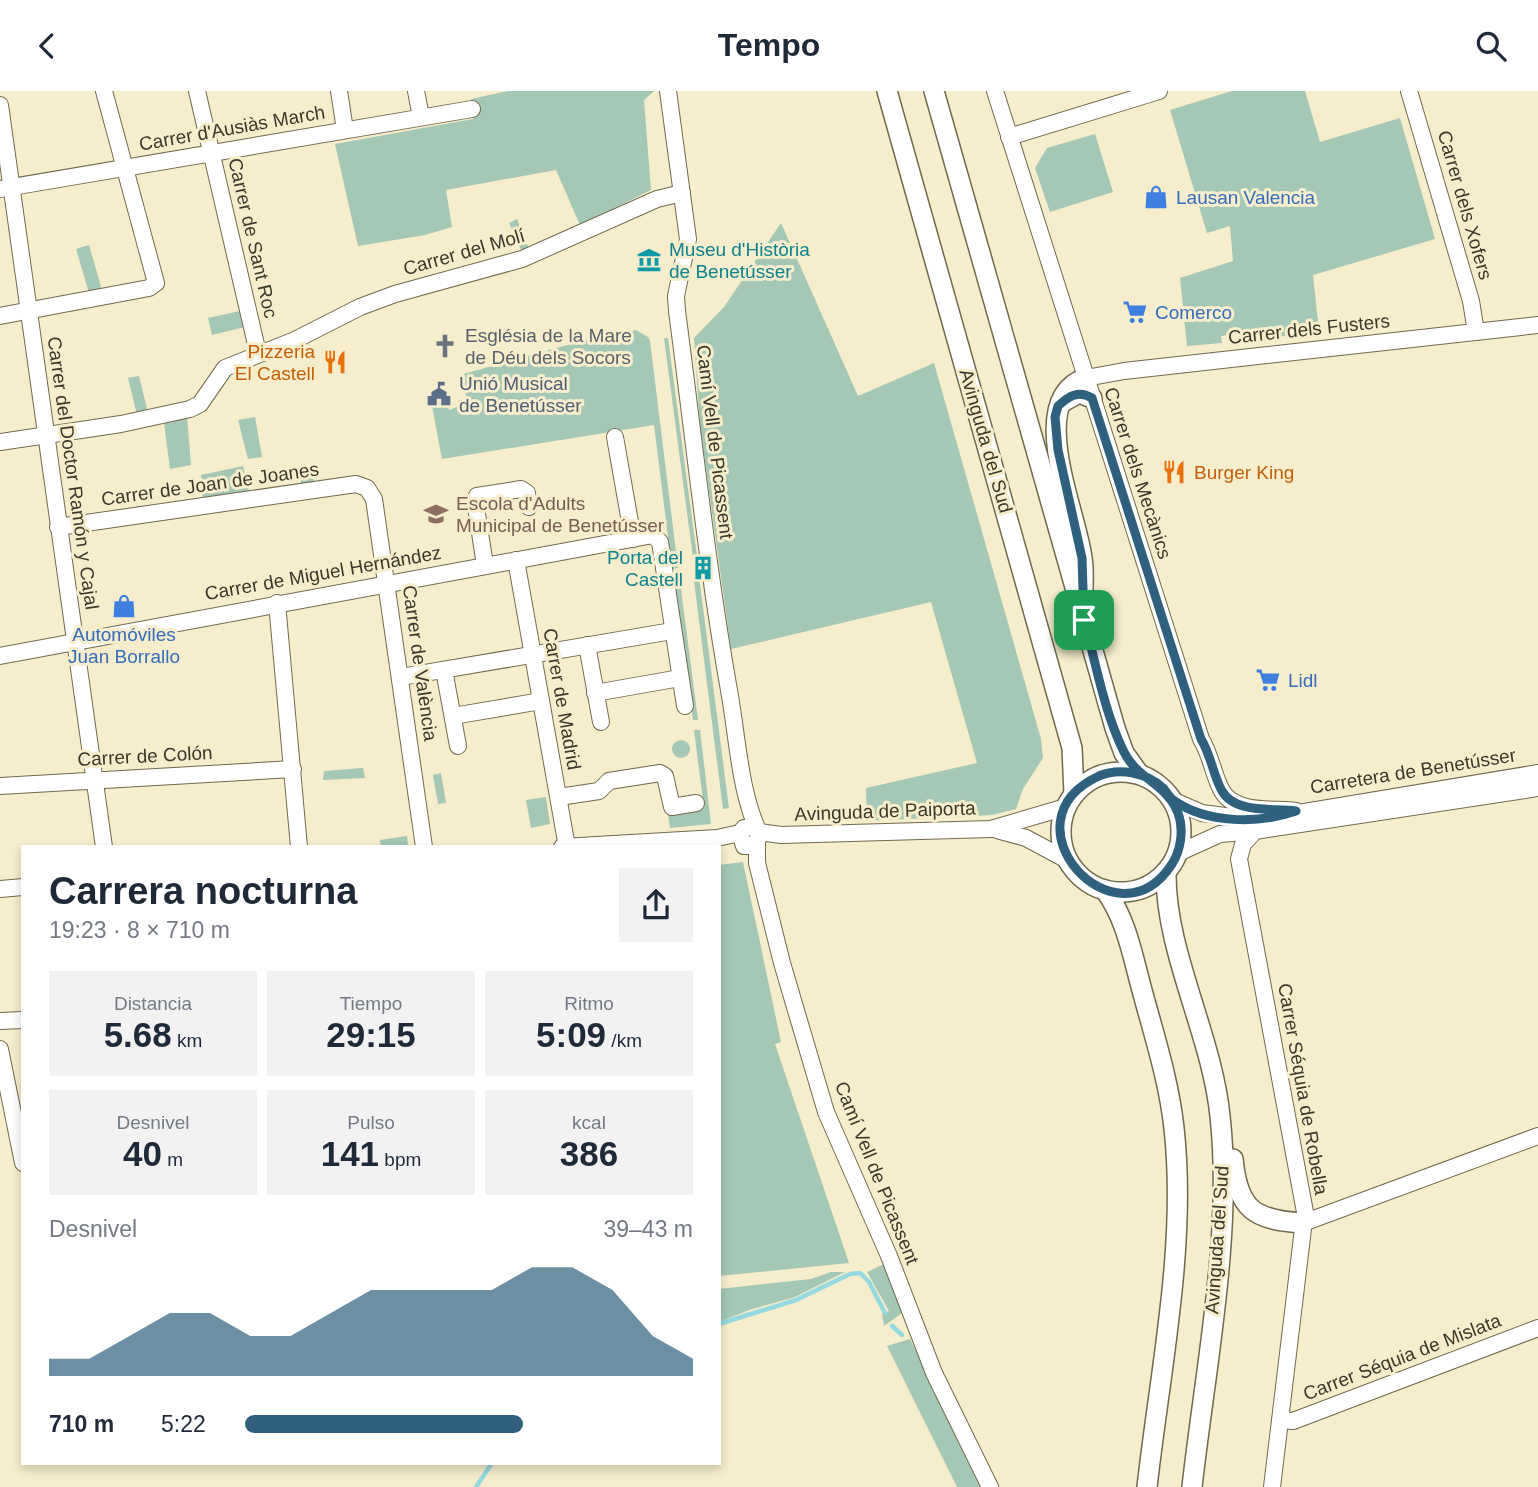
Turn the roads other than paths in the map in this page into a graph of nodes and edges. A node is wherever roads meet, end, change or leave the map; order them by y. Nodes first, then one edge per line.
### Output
1 (104, 91) edge
2 (197, 91) edge
3 (339, 91) edge
4 (416, 91) edge
5 (667, 91) edge
6 (887, 91) edge
7 (934, 91) edge
8 (995, 91) edge
9 (1158, 91) edge
10 (1409, 91) edge
11 (0, 105) edge
12 (472, 109) dead end
13 (421, 117) junction
14 (345, 130) junction
15 (1009, 137) junction
16 (212, 153) junction
17 (125, 168) junction
18 (6, 188) edge
19 (682, 193) junction
20 (29, 310) junction
21 (0, 316) edge
22 (1538, 325) edge
23 (1476, 332) junction
24 (258, 353) junction
25 (1086, 378) junction
26 (1092, 398) junction
27 (1058, 406) junction
28 (44, 433) junction
29 (615, 437) dead end
30 (0, 442) edge
31 (367, 488) joint
32 (529, 507) dead end
33 (58, 527) junction
34 (634, 539) junction
35 (516, 559) junction
36 (485, 565) junction
37 (387, 582) junction
38 (277, 603) junction
39 (1084, 620) junction
40 (672, 631) junction
41 (76, 641) junction
42 (587, 645) junction
43 (533, 654) junction
44 (0, 656) edge
45 (444, 670) junction
46 (401, 677) junction
47 (680, 678) junction
48 (595, 693) junction
49 (541, 701) junction
50 (685, 706) dead end
51 (453, 716) junction
52 (601, 722) dead end
53 (458, 746) dead end
54 (293, 769) junction
55 (1538, 773) edge
56 (1139, 774) junction
57 (95, 780) junction
58 (0, 786) edge
59 (1538, 788) edge
60 (559, 797) junction
61 (1070, 800) junction
62 (1172, 800) junction
63 (696, 803) dead end
64 (1296, 811) junction
65 (991, 829) junction
66 (1255, 831) junction
67 (751, 837) junction
68 (630, 844) edge
69 (650, 844) edge
70 (104, 845) edge
71 (299, 845) edge
72 (424, 845) edge
73 (565, 845) edge
74 (608, 845) edge
75 (1178, 853) junction
76 (1067, 860) junction
77 (1166, 872) junction
78 (21, 887) edge
79 (0, 889) edge
80 (1105, 890) junction
81 (21, 1020) edge
82 (0, 1021) edge
83 (0, 1049) edge
84 (1220, 1114) junction
85 (1538, 1136) edge
86 (21, 1153) edge
87 (1303, 1223) junction
88 (1538, 1328) edge
89 (1280, 1420) junction
90 (990, 1487) edge
91 (1147, 1487) edge
92 (1192, 1487) edge
93 (1272, 1487) edge

1 - 17 street
2 - 16 street, Carrer de Sant Roc
3 - 14 street
4 - 13 street
5 - 19 street, Camí Vell de Picassent
6 - 61 main road, Avinguda del Sud
7 - 39 main road
8 - 15 street, Carrer dels Mecànics
9 - 15 street
10 - 23 street, Carrer dels Xofers
11 - 18 street, Carrer del Doctor Ramón y Cajal
12 - 13 street, Carrer d'Ausiàs March
13 - 14 street, Carrer d'Ausiàs March
14 - 16 street, Carrer d'Ausiàs March
15 - 25 street, Carrer dels Mecànics
16 - 17 street, Carrer d'Ausiàs March
16 - 24 street, Carrer de Sant Roc
17 - 18 street, Carrer d'Ausiàs March
17 - 20 street
18 - 20 street, Carrer del Doctor Ramón y Cajal
19 - 24 street, Carrer del Molí
19 - 67 street, Camí Vell de Picassent
20 - 21 street
20 - 28 street, Carrer del Doctor Ramón y Cajal
22 - 23 street, Carrer dels Fusters
23 - 25 street, Carrer dels Fusters
24 - 28 street, Carrer del Molí
25 - 26 street, Carrer dels Mecànics
25 - 27 main road
26 - 27 main road
26 - 64 street, Carrer dels Mecànics
27 - 39 main road
28 - 30 street
28 - 33 street, Carrer del Doctor Ramón y Cajal
29 - 34 street
31 - 33 street, Carrer de Joan de Joanes
31 - 37 street, Carrer de València
32 - 36 street
33 - 41 street, Carrer del Doctor Ramón y Cajal
34 - 35 street, Carrer de Miguel Hernández
34 - 40 street, Carrer de Miguel Hernández
35 - 36 street, Carrer de Miguel Hernández
35 - 43 street, Carrer de Madrid
36 - 37 street, Carrer de Miguel Hernández
37 - 38 street, Carrer de Miguel Hernández
37 - 46 street, Carrer de València
38 - 41 street, Carrer de Miguel Hernández
38 - 54 street
39 - 56 main road
40 - 42 street
40 - 47 street
41 - 44 street, Carrer de Miguel Hernández
41 - 57 street, Carrer del Doctor Ramón y Cajal
42 - 43 street
42 - 48 street
43 - 45 street
43 - 49 street, Carrer de Madrid
45 - 46 street
45 - 51 street
46 - 72 street, Carrer de València
47 - 48 street
47 - 50 street
48 - 52 street
49 - 51 street
49 - 60 street, Carrer de Madrid
51 - 53 street
54 - 57 street, Carrer de Colón
54 - 71 street
55 - 64 street, Carretera de Benetússer
56 - 61 main road
56 - 62 main road
57 - 58 street, Carrer de Colón
57 - 70 street, Carrer del Doctor Ramón y Cajal
59 - 66 street, Carretera de Benetússer
60 - 63 street
60 - 73 street, Carrer de Madrid
61 - 65 street
61 - 76 main road
62 - 64 street, Carretera de Benetússer
62 - 75 main road
65 - 67 street, Avinguda de Paiporta
65 - 76 street
66 - 75 street, Carretera de Benetússer
66 - 87 street, Carrer Séquia de Robella
67 - 69 street, Avinguda de Paiporta
67 - 90 street, Camí Vell de Picassent
68 - 69 street, Avinguda de Paiporta
68 - 74 street, Avinguda de Paiporta
75 - 77 main road
76 - 80 main road
77 - 80 main road
77 - 84 main road, Avinguda del Sud
78 - 79 street
80 - 91 main road
81 - 82 street
83 - 86 street
84 - 87 main road
84 - 92 main road, Avinguda del Sud
85 - 87 street
87 - 89 street, Carrer Séquia de Robella
88 - 89 street, Carrer Séquia de Mislata
89 - 93 street, Carrer Séquia de Robella

